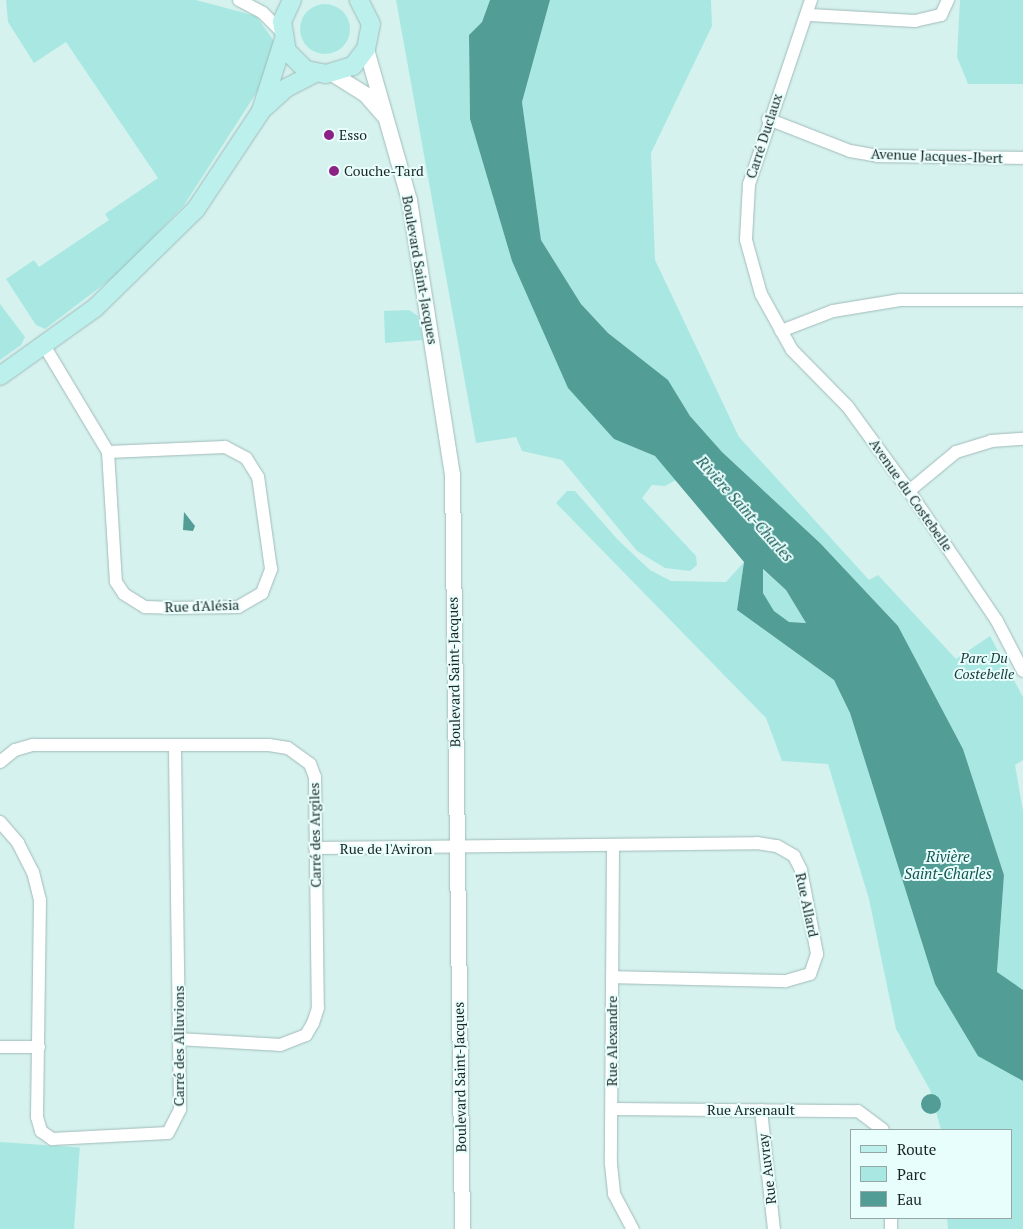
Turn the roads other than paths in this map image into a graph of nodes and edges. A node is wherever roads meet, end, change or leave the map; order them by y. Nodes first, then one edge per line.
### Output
1 (239, 0) edge
2 (292, 0) edge
3 (812, 0) edge
4 (948, 0) edge
5 (364, 4) edge
6 (810, 15) junction
7 (282, 36) junction
8 (366, 49) junction
9 (324, 74) junction
10 (261, 111) junction
11 (768, 119) junction
12 (390, 121) junction
13 (1023, 158) edge
14 (1023, 300) edge
15 (781, 331) junction
16 (45, 347) junction
17 (0, 376) edge
18 (1023, 439) edge
19 (108, 452) junction
20 (909, 490) junction
21 (1023, 671) edge
22 (175, 746) junction
23 (0, 762) edge
24 (0, 822) edge
25 (315, 848) junction
26 (613, 848) junction
27 (457, 849) junction
28 (612, 977) junction
29 (179, 1039) junction
30 (0, 1047) edge
31 (39, 1047) junction
32 (613, 1109) junction
33 (761, 1110) junction
34 (882, 1129) edge
35 (462, 1229) edge
36 (632, 1229) edge
37 (774, 1229) edge

1 - 7 street
2 - 7 main road
3 - 6 street, Carré Duclaux
4 - 6 street
5 - 8 main road
6 - 11 street, Carré Duclaux
7 - 9 main road
7 - 10 main road
8 - 9 main road
8 - 12 street, Boulevard Saint-Jacques
9 - 10 main road
9 - 12 street, Boulevard Saint-Jacques
10 - 16 main road
11 - 13 street, Avenue Jacques-Ibert
11 - 15 street, Carré Duclaux
12 - 27 street, Boulevard Saint-Jacques
14 - 15 street
15 - 20 street, Avenue du Costebelle
16 - 17 main road
16 - 19 street, Rue d'Alésia
18 - 20 street
19 - 19 street, Rue d'Alésia
20 - 21 street, Avenue du Costebelle
22 - 23 street, Carré des Argiles
22 - 25 street, Carré des Argiles
22 - 29 street, Carré des Alluvions
24 - 31 street, Carré des Alluvions
25 - 27 street, Rue de l'Aviron
25 - 29 street, Carré des Argiles
26 - 27 street, Rue Allard
26 - 28 street, Rue Alexandre
26 - 28 street, Rue Allard
27 - 35 street, Boulevard Saint-Jacques
28 - 32 street, Rue Alexandre
29 - 31 street, Carré des Alluvions
30 - 31 street
32 - 33 street, Rue Arsenault
32 - 36 street, Rue Alexandre
33 - 34 street, Rue Arsenault
33 - 37 street, Rue Auvray

